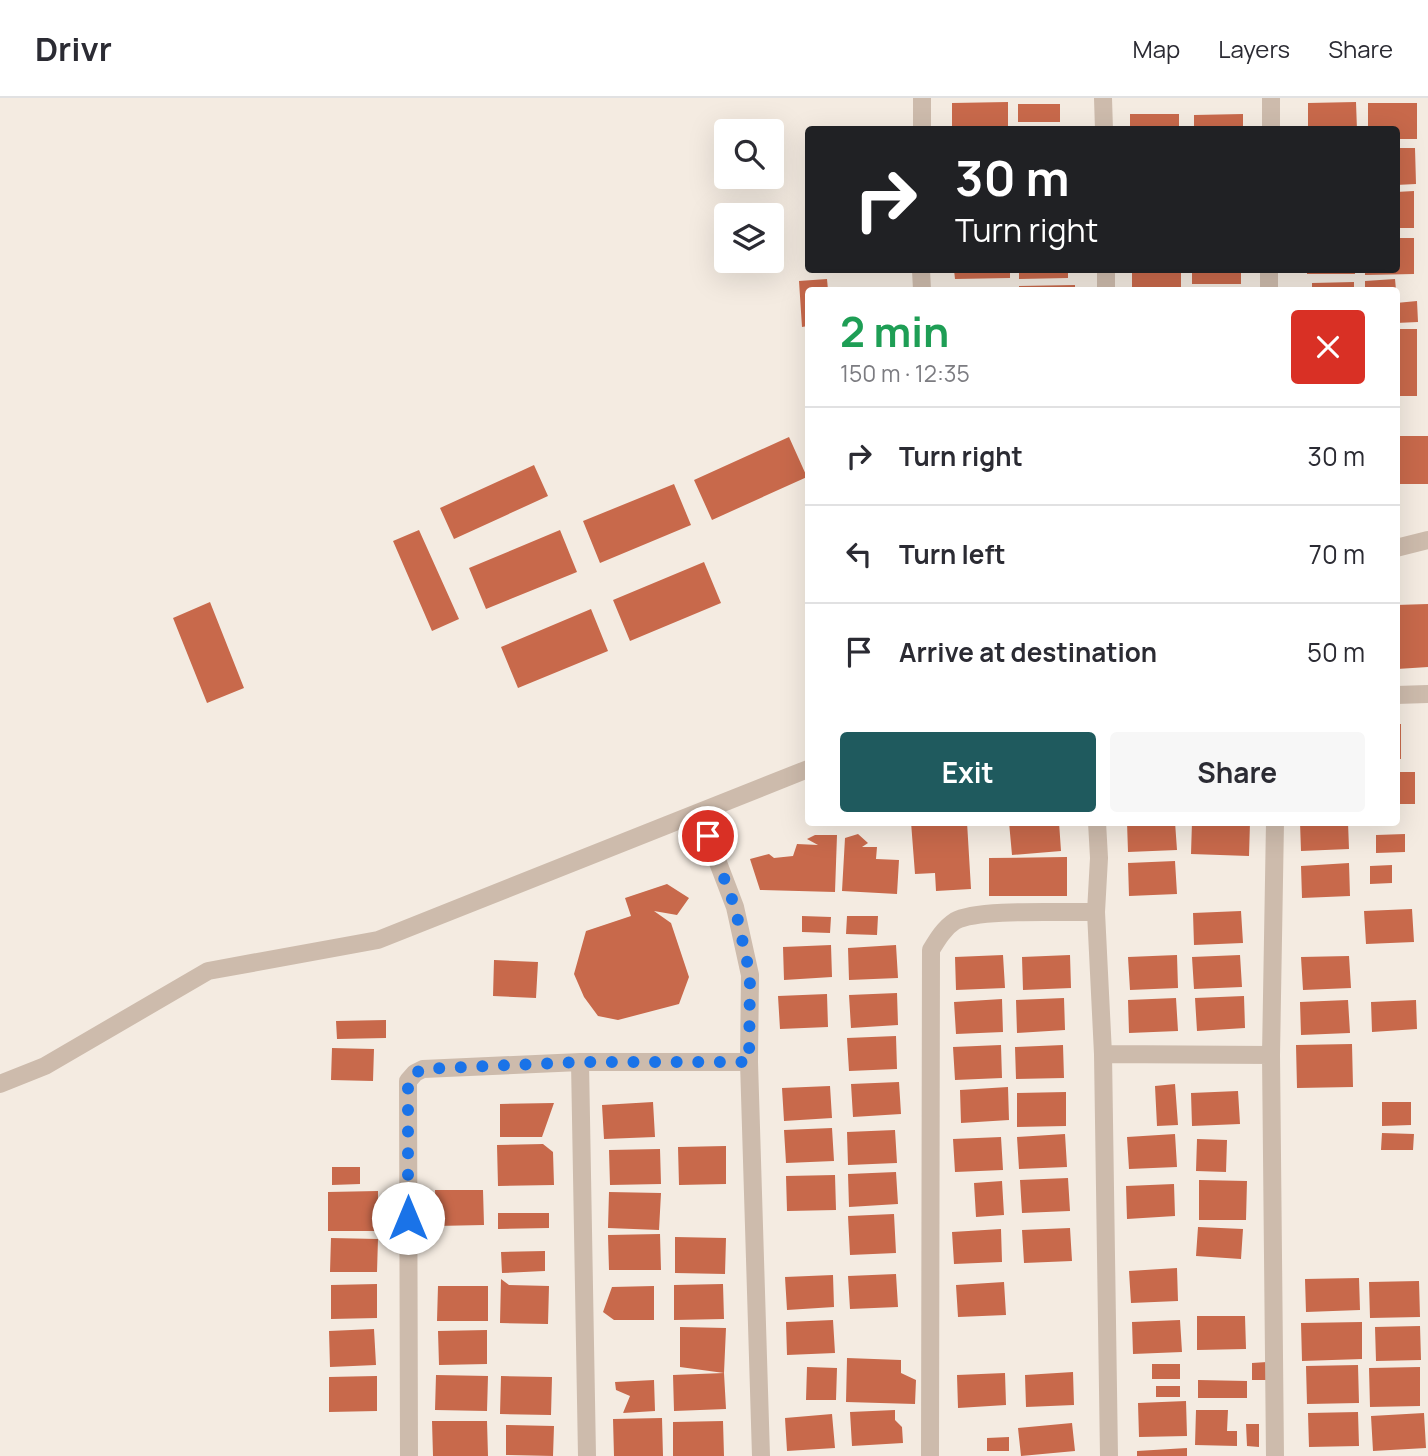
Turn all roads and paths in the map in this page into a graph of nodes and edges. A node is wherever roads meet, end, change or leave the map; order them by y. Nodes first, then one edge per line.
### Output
1 (922, 98) edge
2 (1103, 98) edge
3 (1271, 98) edge
4 (922, 126) edge
5 (1104, 126) edge
6 (1271, 126) edge
7 (1428, 540) edge
8 (1400, 547) edge
9 (1428, 694) edge
10 (1400, 695) edge
11 (805, 770) edge
12 (699, 813) junction
13 (1097, 826) edge
14 (1275, 826) edge
15 (1096, 912) junction
16 (1103, 1054) junction
17 (1271, 1055) junction
18 (579, 1062) junction
19 (749, 1062) junction
20 (0, 1084) edge
21 (408, 1456) edge
22 (587, 1456) edge
23 (761, 1456) edge
24 (930, 1456) edge
25 (1109, 1456) edge
26 (1276, 1456) edge

1 - 4 street
2 - 5 street
3 - 6 street
7 - 8 street
9 - 10 street
11 - 12 street
12 - 19 street
12 - 20 street
13 - 15 street
14 - 17 street
15 - 16 street
15 - 24 street
16 - 17 street
16 - 25 street
17 - 26 street
18 - 19 street
18 - 21 street
18 - 22 street
19 - 23 street

